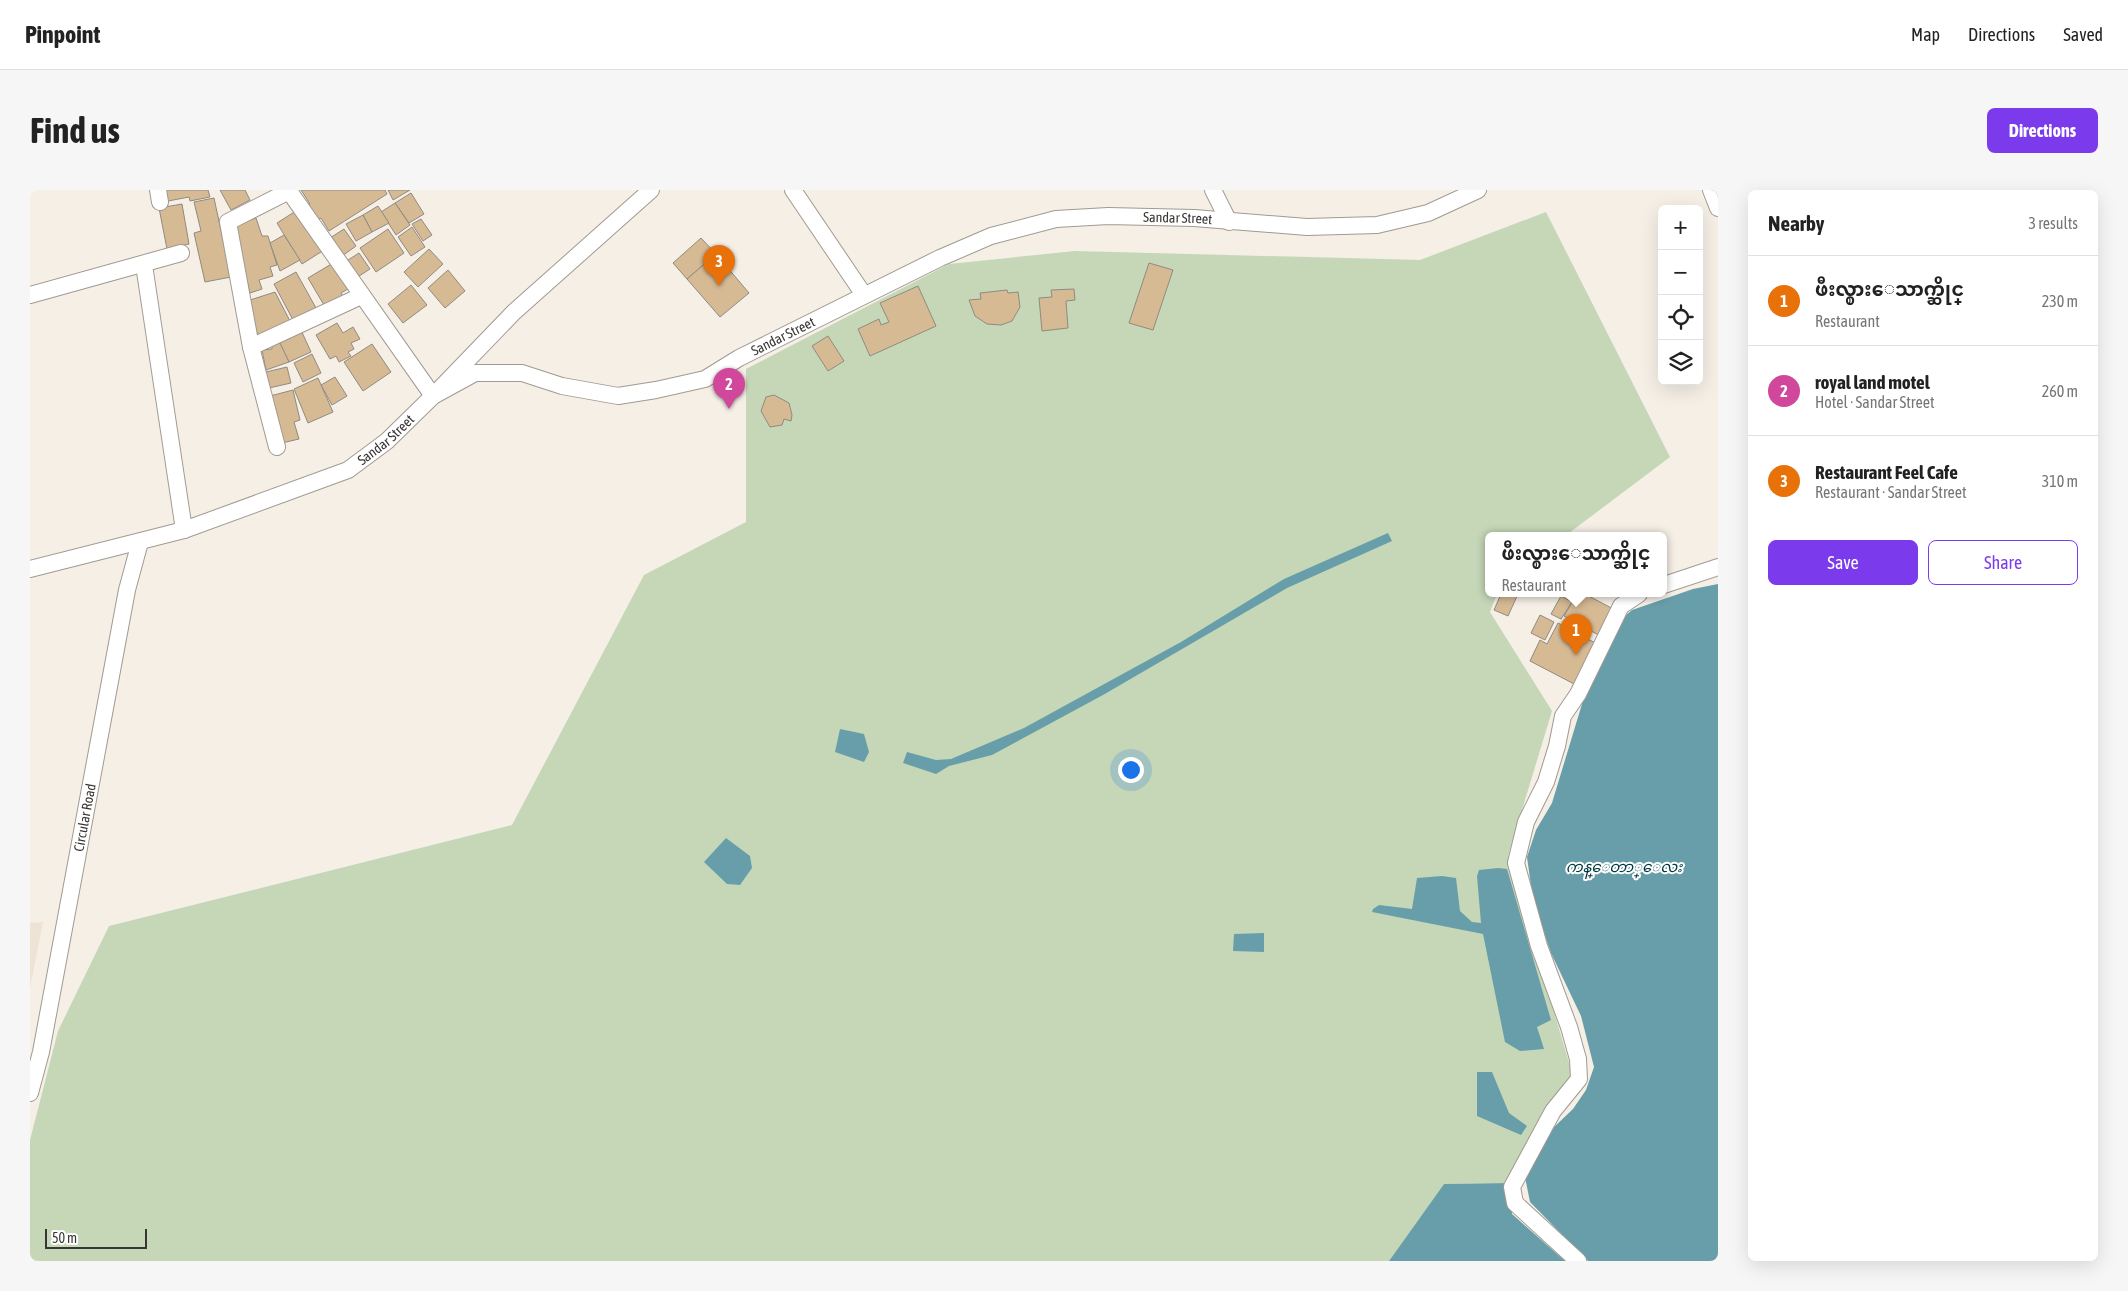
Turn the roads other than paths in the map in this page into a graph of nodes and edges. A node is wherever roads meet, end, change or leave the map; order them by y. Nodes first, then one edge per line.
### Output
1 (651, 190) edge
2 (794, 190) edge
3 (1213, 190) edge
4 (1478, 190) edge
5 (1711, 190) edge
6 (289, 191) edge
7 (1718, 208) edge
8 (1229, 222) junction
9 (181, 253) dead end
10 (144, 264) junction
11 (30, 295) edge
12 (864, 295) junction
13 (361, 296) junction
14 (251, 347) junction
15 (433, 396) junction
16 (277, 447) dead end
17 (184, 530) junction
18 (140, 542) junction
19 (1718, 567) edge
20 (30, 570) edge
21 (1667, 584) edge
22 (1634, 597) edge
23 (30, 1093) edge
24 (1578, 1261) edge

1 - 15 street
2 - 12 street
3 - 8 street
4 - 8 street, Sandar Street
5 - 7 street
6 - 13 street
6 - 14 street
8 - 12 street, Sandar Street
9 - 10 street
10 - 11 street
10 - 17 street
12 - 15 street, Sandar Street
13 - 14 street
13 - 15 street
14 - 16 street
15 - 17 street, Sandar Street
17 - 18 street, Sandar Street
18 - 20 street, Sandar Street
18 - 23 street, Circular Road
19 - 21 street
22 - 24 street

